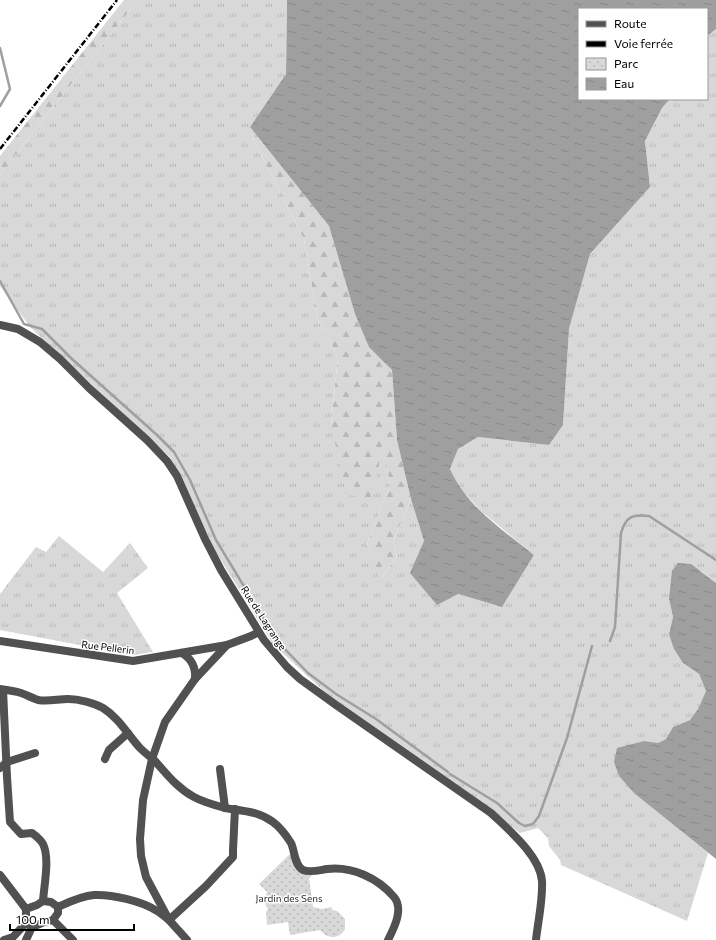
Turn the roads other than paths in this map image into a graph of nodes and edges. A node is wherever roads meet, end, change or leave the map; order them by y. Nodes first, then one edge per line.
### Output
1 (0, 325) edge
2 (259, 632) junction
3 (2, 644) edge
4 (227, 645) junction
5 (182, 653) junction
6 (195, 679) junction
7 (2, 690) edge
8 (128, 733) junction
9 (35, 753) dead end
10 (105, 759) dead end
11 (152, 759) junction
12 (6, 762) junction
13 (0, 768) edge
14 (220, 769) dead end
15 (225, 808) junction
16 (235, 809) junction
17 (0, 875) edge
18 (43, 900) junction
19 (58, 907) junction
20 (26, 909) junction
21 (53, 920) junction
22 (169, 920) junction
23 (29, 925) junction
24 (4, 940) edge
25 (26, 940) edge
26 (74, 940) edge
27 (187, 940) edge
28 (388, 940) edge
29 (536, 940) edge

1 - 2 street, Rue de Lagrange
2 - 4 street, Rue Pellerin
2 - 29 street, Rue de Lagrange
3 - 5 street, Rue Pellerin
4 - 5 street, Rue Pellerin
4 - 6 street
5 - 6 street
6 - 11 street
7 - 8 street
7 - 12 street
8 - 10 street
8 - 11 street
9 - 12 street
11 - 15 street
11 - 22 street
12 - 13 street
12 - 18 street
14 - 15 street
15 - 16 street
16 - 22 street
16 - 28 street
17 - 20 street
18 - 19 street
18 - 20 street
19 - 21 street
19 - 22 street
20 - 23 street
21 - 23 street
21 - 26 street
22 - 27 street
23 - 24 street
23 - 25 street

